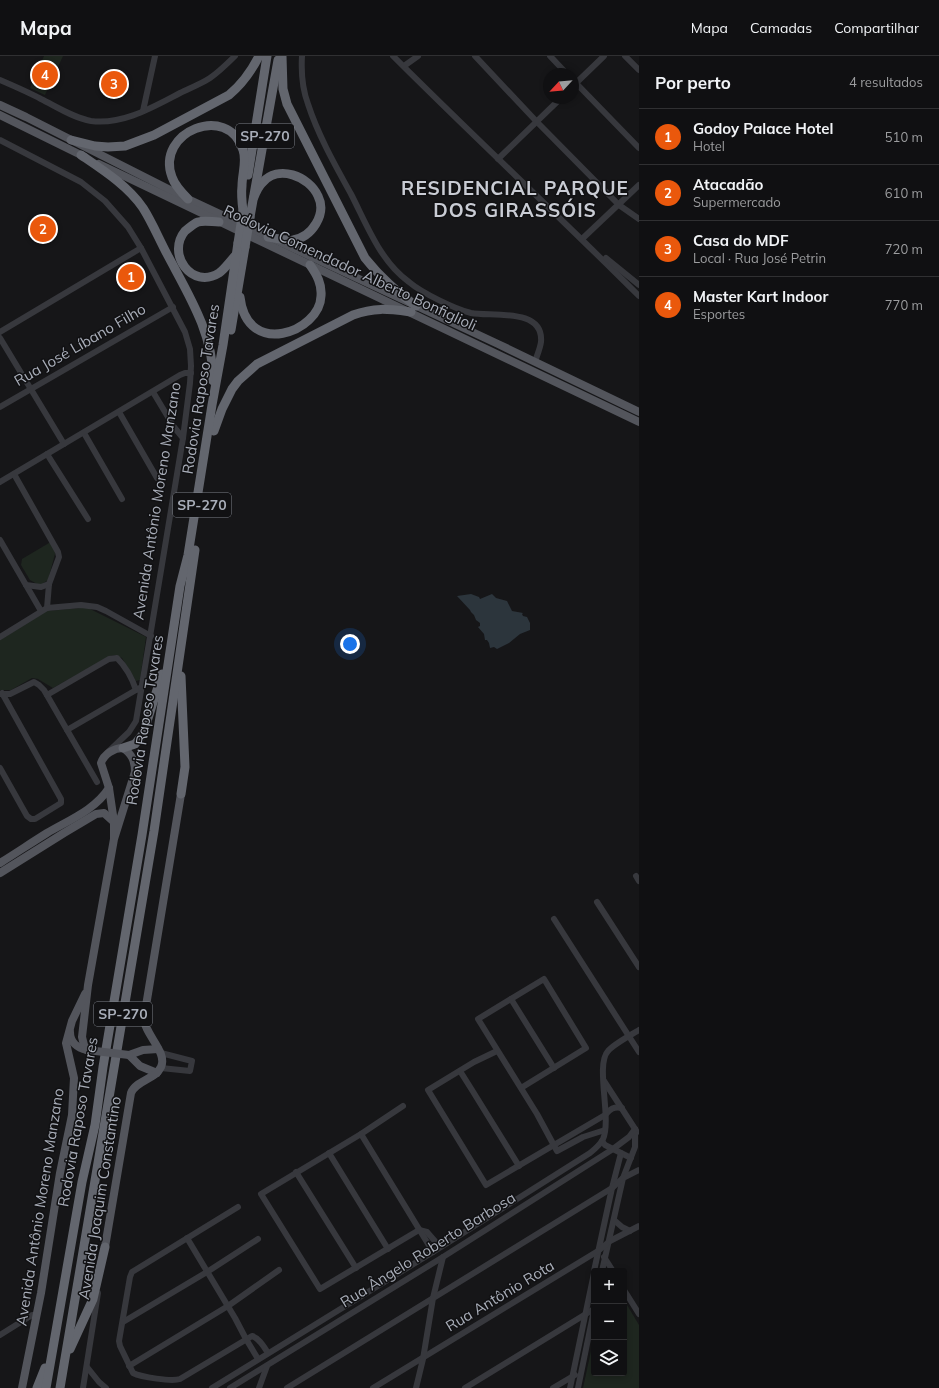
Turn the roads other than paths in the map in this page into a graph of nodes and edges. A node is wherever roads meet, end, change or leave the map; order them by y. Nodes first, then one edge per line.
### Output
1 (154, 56) edge
2 (231, 56) edge
3 (235, 56) edge
4 (259, 56) edge
5 (267, 56) edge
6 (279, 56) edge
7 (282, 56) edge
8 (302, 56) edge
9 (393, 56) edge
10 (418, 56) edge
11 (474, 56) edge
12 (550, 56) edge
13 (604, 56) edge
14 (625, 56) edge
15 (404, 66) junction
16 (223, 68) junction
17 (561, 68) edge
18 (639, 70) edge
19 (579, 78) edge
20 (0, 80) edge
21 (579, 88) edge
22 (555, 104) edge
23 (0, 105) edge
24 (143, 111) junction
25 (0, 115) edge
26 (537, 122) junction
27 (0, 140) edge
28 (71, 140) junction
29 (639, 148) edge
30 (81, 155) junction
31 (498, 159) junction
32 (639, 185) edge
33 (254, 197) junction
34 (188, 200) junction
35 (619, 205) junction
36 (246, 214) junction
37 (639, 219) edge
38 (219, 222) junction
39 (268, 237) junction
40 (582, 239) junction
41 (242, 245) junction
42 (141, 248) junction
43 (236, 255) junction
44 (310, 265) junction
45 (639, 285) edge
46 (238, 288) junction
47 (639, 296) edge
48 (173, 306) junction
49 (413, 309) junction
50 (0, 332) edge
51 (0, 338) edge
52 (535, 362) junction
53 (191, 373) junction
54 (31, 389) junction
55 (153, 392) junction
56 (212, 406) junction
57 (0, 407) edge
58 (119, 412) junction
59 (639, 412) edge
60 (639, 422) edge
61 (214, 431) junction
62 (84, 433) junction
63 (183, 438) junction
64 (64, 444) junction
65 (48, 454) junction
66 (14, 474) junction
67 (157, 478) dead end
68 (0, 482) edge
69 (122, 499) dead end
70 (88, 519) dead end
71 (0, 540) edge
72 (49, 584) junction
73 (26, 585) junction
74 (44, 610) junction
75 (151, 636) junction
76 (0, 637) edge
77 (182, 638) junction
78 (172, 640) junction
79 (139, 688) junction
80 (1, 694) edge
81 (47, 695) junction
82 (67, 730) junction
83 (123, 748) junction
84 (105, 756) junction
85 (0, 768) edge
86 (97, 782) dead end
87 (109, 788) junction
88 (181, 794) joint
89 (114, 822) junction
90 (114, 839) junction
91 (0, 863) edge
92 (0, 873) edge
93 (597, 902) dead end
94 (554, 919) dead end
95 (639, 967) edge
96 (88, 985) junction
97 (511, 999) junction
98 (639, 1030) edge
99 (70, 1031) junction
100 (629, 1036) junction
101 (87, 1050) junction
102 (160, 1051) junction
103 (497, 1051) junction
104 (639, 1052) edge
105 (129, 1055) junction
106 (554, 1068) junction
107 (159, 1070) junction
108 (460, 1071) junction
109 (604, 1081) junction
110 (521, 1088) junction
111 (403, 1106) dead end
112 (622, 1108) junction
113 (605, 1115) junction
114 (635, 1129) junction
115 (605, 1130) junction
116 (361, 1134) junction
117 (639, 1136) edge
118 (602, 1141) junction
119 (553, 1145) junction
120 (613, 1149) junction
121 (330, 1153) junction
122 (621, 1153) junction
123 (631, 1158) junction
124 (518, 1166) junction
125 (639, 1170) edge
126 (296, 1172) junction
127 (624, 1178) junction
128 (612, 1188) junction
129 (238, 1207) dead end
130 (614, 1220) junction
131 (639, 1226) edge
132 (419, 1230) junction
133 (630, 1230) junction
134 (187, 1238) junction
135 (258, 1239) dead end
136 (610, 1241) junction
137 (105, 1247) junction
138 (440, 1247) junction
139 (388, 1249) junction
140 (433, 1252) junction
141 (598, 1252) junction
142 (443, 1257) junction
143 (605, 1258) junction
144 (356, 1268) junction
145 (595, 1268) edge
146 (603, 1268) edge
147 (611, 1268) edge
148 (279, 1270) dead end
149 (207, 1272) junction
150 (591, 1288) edge
151 (627, 1295) edge
152 (62, 1297) junction
153 (433, 1298) junction
154 (228, 1306) junction
155 (591, 1312) edge
156 (586, 1314) junction
157 (639, 1314) edge
158 (36, 1315) junction
159 (123, 1322) junction
160 (591, 1324) edge
161 (0, 1334) edge
162 (246, 1339) junction
163 (268, 1353) junction
164 (423, 1358) junction
165 (258, 1359) junction
166 (65, 1360) junction
167 (129, 1366) junction
168 (267, 1366) junction
169 (87, 1367) junction
170 (581, 1371) junction
171 (573, 1376) junction
172 (22, 1388) edge
173 (37, 1388) edge
174 (46, 1388) edge
175 (60, 1388) edge
176 (83, 1388) edge
177 (106, 1388) edge
178 (212, 1388) edge
179 (230, 1388) edge
180 (259, 1388) edge
181 (288, 1388) edge
182 (373, 1388) edge
183 (416, 1388) edge
184 (465, 1388) edge
185 (554, 1388) edge
186 (570, 1388) edge
187 (578, 1388) edge

1 - 24 street
2 - 16 street
3 - 16 street
4 - 28 highway
5 - 36 highway, Rodovia Raposo Tavares / SP-270
6 - 33 highway, Rodovia Raposo Tavares / SP-270
7 - 49 highway
8 - 52 street
9 - 15 street
10 - 15 street
11 - 26 street
12 - 17 street
13 - 19 street
14 - 18 street
15 - 31 street
16 - 24 street
20 - 24 street
21 - 29 street
22 - 26 street
23 - 28 main road, Rodovia Comendador Alberto Bonfiglioli
25 - 30 main road, Rodovia Comendador Alberto Bonfiglioli
26 - 31 street
26 - 35 street
27 - 42 street, Avenida Antônio Moreno Manzano
28 - 34 main road, Rodovia Comendador Alberto Bonfiglioli
30 - 38 main road, Rodovia Comendador Alberto Bonfiglioli
30 - 56 highway
31 - 40 street
32 - 35 street
33 - 36 highway, Rodovia Raposo Tavares / SP-270
33 - 39 highway
34 - 36 highway
34 - 39 main road, Rodovia Comendador Alberto Bonfiglioli
35 - 37 street
35 - 40 street
36 - 41 highway, Rodovia Raposo Tavares / SP-270, bridge
38 - 43 highway
38 - 44 main road, Rodovia Comendador Alberto Bonfiglioli
39 - 49 main road, Rodovia Comendador Alberto Bonfiglioli
40 - 45 street
40 - 47 street
41 - 43 highway, Rodovia Raposo Tavares / SP-270
41 - 46 highway, Rodovia Raposo Tavares / SP-270
42 - 48 street, Avenida Antônio Moreno Manzano
42 - 50 street
43 - 56 highway, Rodovia Raposo Tavares / SP-270
44 - 46 highway
44 - 49 main road, Rodovia Comendador Alberto Bonfiglioli
46 - 61 highway, Rodovia Raposo Tavares / SP-270
48 - 53 street, Avenida Antônio Moreno Manzano
48 - 54 street, Rua José Líbano Filho
49 - 52 main road, Rodovia Comendador Alberto Bonfiglioli
49 - 60 main road, Rodovia Comendador Alberto Bonfiglioli
49 - 61 highway
51 - 54 street
52 - 59 main road, Rodovia Comendador Alberto Bonfiglioli
53 - 55 street
53 - 63 street, Avenida Antônio Moreno Manzano
54 - 57 street, Rua José Líbano Filho
54 - 64 street
55 - 58 street
55 - 63 street
56 - 78 highway, Rodovia Raposo Tavares / SP-270
58 - 62 street
58 - 67 street
61 - 77 highway, Rodovia Raposo Tavares / SP-270
62 - 64 street
62 - 69 street
63 - 75 street, Avenida Antônio Moreno Manzano
64 - 65 street
65 - 66 street
65 - 70 street
66 - 68 street
66 - 72 street
71 - 73 street
72 - 73 street
72 - 74 street
73 - 74 street
74 - 75 street
74 - 76 street
75 - 79 street, Avenida Antônio Moreno Manzano
77 - 88 highway
77 - 166 highway, Rodovia Raposo Tavares / SP-270
78 - 83 highway
78 - 152 highway, Rodovia Raposo Tavares / SP-270
79 - 81 street
79 - 82 street
79 - 84 street, Avenida Antônio Moreno Manzano
80 - 81 street
80 - 85 street
81 - 82 street
82 - 86 street
83 - 84 main road
83 - 90 main road, Avenida Antônio Moreno Manzano
84 - 87 main road, Avenida Antônio Moreno Manzano
87 - 89 main road, Avenida Antônio Moreno Manzano
87 - 91 main road
88 - 102 main road
89 - 90 main road, Avenida Antônio Moreno Manzano
89 - 92 main road
90 - 96 main road, Avenida Antônio Moreno Manzano
93 - 95 street
94 - 100 street
96 - 99 main road, Avenida Antônio Moreno Manzano
96 - 101 main road, Avenida Antônio Moreno Manzano
97 - 103 street
97 - 106 street
97 - 106 street
98 - 100 street
99 - 101 main road
99 - 158 main road, Avenida Antônio Moreno Manzano
100 - 104 street
100 - 109 street
101 - 105 main road, bridge
102 - 105 main road
102 - 107 main road
102 - 107 street
103 - 108 street
103 - 110 street
105 - 107 main road
106 - 110 street
107 - 137 main road, Avenida Joaquim Constantino
108 - 124 street
108 - 124 street
109 - 112 street
109 - 113 street
110 - 119 street
111 - 116 street
112 - 113 street
112 - 114 street
113 - 115 street
113 - 119 street
114 - 117 street
114 - 120 street, Rua Ângelo Roberto Barbosa
114 - 123 street
115 - 118 street
115 - 119 street
116 - 121 street
116 - 132 street
118 - 120 street
118 - 138 street
119 - 124 street
120 - 122 street
120 - 142 street, Rua Ângelo Roberto Barbosa
121 - 126 street
121 - 139 street
122 - 123 street
122 - 128 street
123 - 127 street
125 - 127 street
126 - 144 street
126 - 144 street
127 - 128 street
127 - 130 street
128 - 141 street
128 - 153 street
129 - 134 street
130 - 133 street
130 - 136 street
131 - 133 street, Rua Antônio Rota
132 - 138 street
132 - 139 street
132 - 140 street
133 - 136 street, Rua Antônio Rota
134 - 149 street
134 - 159 street
135 - 149 street
136 - 141 street, Rua Antônio Rota
136 - 143 street
137 - 166 highway
137 - 169 street, Avenida Joaquim Constantino
138 - 140 street
139 - 144 street
140 - 163 street
141 - 143 street
141 - 145 street
141 - 164 street, Rua Antônio Rota
142 - 153 street
142 - 168 street, Rua Ângelo Roberto Barbosa
143 - 146 street
143 - 147 street
148 - 154 street
149 - 154 street
149 - 159 street
150 - 156 street
151 - 157 street
152 - 173 highway
152 - 174 highway, Rodovia Raposo Tavares / SP-270
153 - 164 street
153 - 181 street
154 - 162 street
154 - 167 street
155 - 156 street
156 - 171 street
156 - 184 street
158 - 161 street
158 - 172 main road, Avenida Antônio Moreno Manzano
159 - 167 street
160 - 170 street
162 - 163 street
162 - 165 street
162 - 167 street
163 - 165 street
164 - 182 street, Rua Antônio Rota
164 - 183 street
165 - 178 street
166 - 175 highway, Rodovia Raposo Tavares / SP-270
168 - 179 street, Rua Ângelo Roberto Barbosa
168 - 180 street
169 - 176 street, Avenida Joaquim Constantino
169 - 177 street
170 - 171 street
170 - 187 street
171 - 185 street
171 - 186 street

